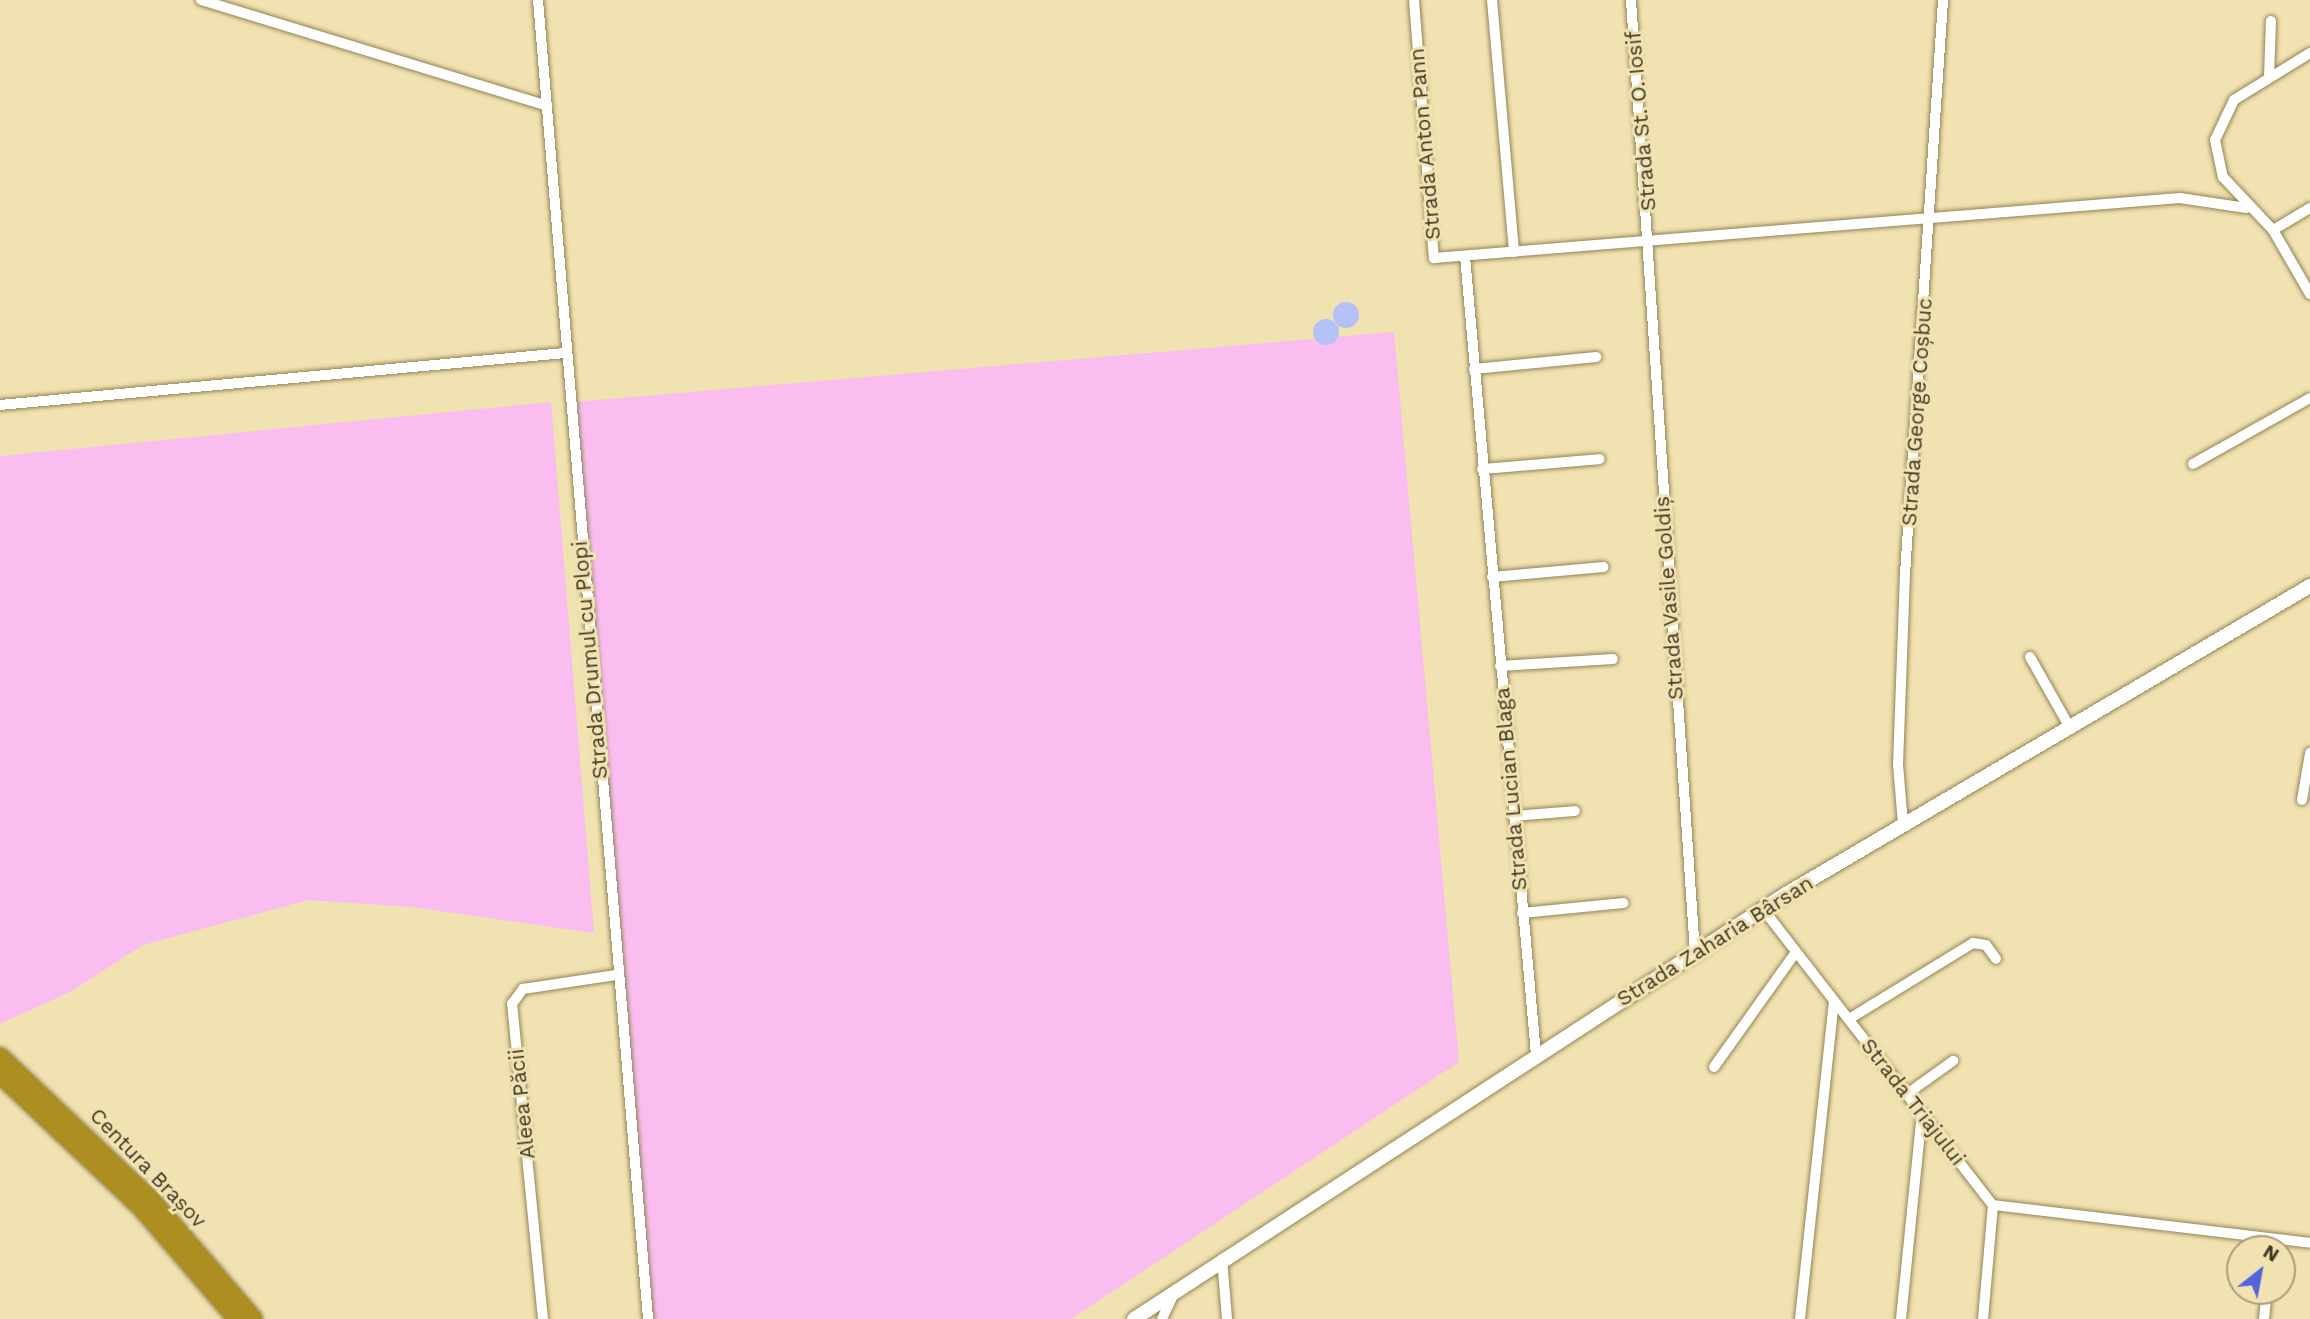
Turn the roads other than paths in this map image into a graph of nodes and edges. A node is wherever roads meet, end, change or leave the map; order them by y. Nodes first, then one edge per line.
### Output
1 (201, 0) edge
2 (538, 0) edge
3 (1414, 0) edge
4 (1492, 0) edge
5 (1632, 0) edge
6 (1943, 0) edge
7 (2271, 21) dead end
8 (2310, 53) edge
9 (2269, 77) junction
10 (547, 106) junction
11 (2246, 208) junction
12 (2310, 208) edge
13 (1930, 220) junction
14 (2273, 230) junction
15 (1648, 243) junction
16 (1514, 252) junction
17 (1465, 256) junction
18 (2310, 294) edge
19 (565, 353) junction
20 (1596, 357) dead end
21 (1474, 369) junction
22 (2310, 398) edge
23 (0, 405) edge
24 (1600, 459) dead end
25 (2193, 464) dead end
26 (1482, 469) junction
27 (1605, 567) dead end
28 (1492, 577) junction
29 (2310, 586) edge
30 (2030, 657) dead end
31 (1613, 659) dead end
32 (1500, 666) junction
33 (2069, 726) junction
34 (2310, 753) edge
35 (2302, 800) dead end
36 (1575, 811) dead end
37 (1513, 816) junction
38 (1903, 824) junction
39 (1624, 903) dead end
40 (1763, 909) junction
41 (1522, 913) junction
42 (1796, 952) junction
43 (1695, 953) junction
44 (1996, 959) dead end
45 (616, 975) junction
46 (1834, 1001) junction
47 (1849, 1019) junction
48 (1536, 1054) junction
49 (0, 1057) edge
50 (1953, 1061) dead end
51 (1714, 1067) dead end
52 (0, 1074) edge
53 (1907, 1094) junction
54 (1922, 1113) junction
55 (1993, 1205) junction
56 (2226, 1237) edge
57 (1222, 1259) junction
58 (1177, 1286) junction
59 (237, 1319) edge
60 (253, 1319) edge
61 (543, 1319) edge
62 (648, 1319) edge
63 (1134, 1319) edge
64 (1162, 1319) edge
65 (1227, 1319) edge
66 (1800, 1319) edge
67 (1901, 1319) edge
68 (1983, 1319) edge

1 - 10 street
2 - 10 street, Strada Drumul cu Plopi
3 - 17 street, Strada Anton Pann
4 - 16 street
5 - 15 street, Strada St. O. Iosif
6 - 13 street, Strada George Coșbuc
7 - 9 street
8 - 9 street
9 - 11 street
10 - 19 street, Strada Drumul cu Plopi
11 - 13 street
11 - 14 street
12 - 14 street
13 - 15 street
13 - 38 street, Strada George Coșbuc
14 - 18 street
15 - 16 street
15 - 43 street, Strada Vasile Goldiș
16 - 17 street
17 - 21 street, Strada Lucian Blaga
19 - 23 street
19 - 45 street, Strada Drumul cu Plopi
20 - 21 street
21 - 26 street, Strada Lucian Blaga
22 - 25 street
24 - 26 street
26 - 28 street, Strada Lucian Blaga
27 - 28 street
28 - 32 street, Strada Lucian Blaga
29 - 33 main road, Strada Zaharia Bârsan
30 - 33 street
31 - 32 street, Strada Lucian Blaga
32 - 37 street, Strada Lucian Blaga
33 - 38 main road, Strada Zaharia Bârsan
34 - 35 street
36 - 37 street
37 - 41 street, Strada Lucian Blaga
38 - 40 main road, Strada Zaharia Bârsan
39 - 41 street, Strada Lucian Blaga
40 - 42 street, Strada Triajului
40 - 43 main road, Strada Zaharia Bârsan
41 - 48 street, Strada Lucian Blaga
42 - 46 street, Strada Triajului
42 - 51 street
43 - 48 main road, Strada Zaharia Bârsan
44 - 47 street
45 - 61 street, Aleea Păcii
45 - 62 street, Strada Drumul cu Plopi
46 - 47 street, Strada Triajului
46 - 66 street
47 - 53 street, Strada Triajului
48 - 57 main road, Strada Zaharia Bârsan
49 - 60 highway, Centura Brașov
50 - 53 street
52 - 59 highway, Centura Brașov
53 - 54 street, Strada Triajului
54 - 55 street, Strada Triajului
54 - 67 street
55 - 56 street
55 - 68 street
57 - 58 main road, Strada Zaharia Bârsan
57 - 65 street
58 - 63 main road, Strada Zaharia Bârsan
58 - 64 street

